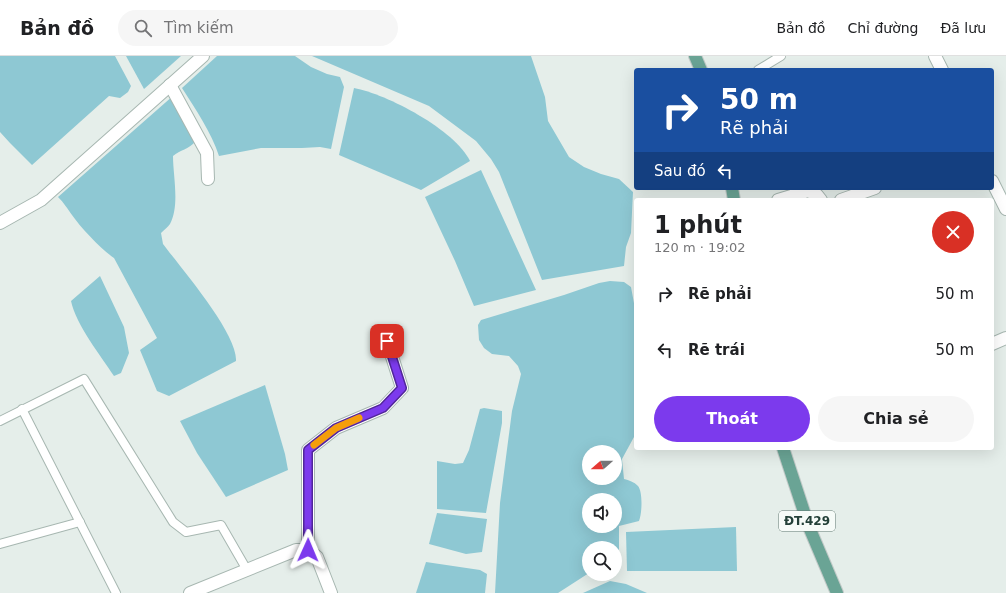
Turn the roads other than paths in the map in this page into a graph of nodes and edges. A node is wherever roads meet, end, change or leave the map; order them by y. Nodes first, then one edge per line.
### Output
1 (203, 56) edge
2 (695, 56) edge
3 (781, 56) edge
4 (935, 56) edge
5 (700, 68) edge
6 (761, 68) edge
7 (941, 68) edge
8 (170, 85) junction
9 (208, 179) dead end
10 (994, 184) edge
11 (869, 190) edge
12 (785, 198) edge
13 (819, 198) edge
14 (847, 198) edge
15 (1006, 209) edge
16 (0, 223) edge
17 (1006, 338) edge
18 (387, 341) dead end
19 (994, 343) edge
20 (22, 409) junction
21 (0, 421) edge
22 (784, 450) edge
23 (80, 522) junction
24 (0, 544) edge
25 (308, 550) junction
26 (247, 570) junction
27 (116, 593) edge
28 (190, 593) edge
29 (331, 593) edge
30 (837, 593) edge

1 - 8 street
2 - 5 main road
3 - 6 lane
4 - 7 street
8 - 9 street
8 - 16 street
10 - 15 street
11 - 14 street
12 - 13 street
17 - 19 street
18 - 25 street
20 - 21 lane
20 - 23 lane
20 - 26 lane
22 - 30 main road, ĐT.429
23 - 24 lane
23 - 27 lane
25 - 26 street
25 - 29 street
26 - 28 street

